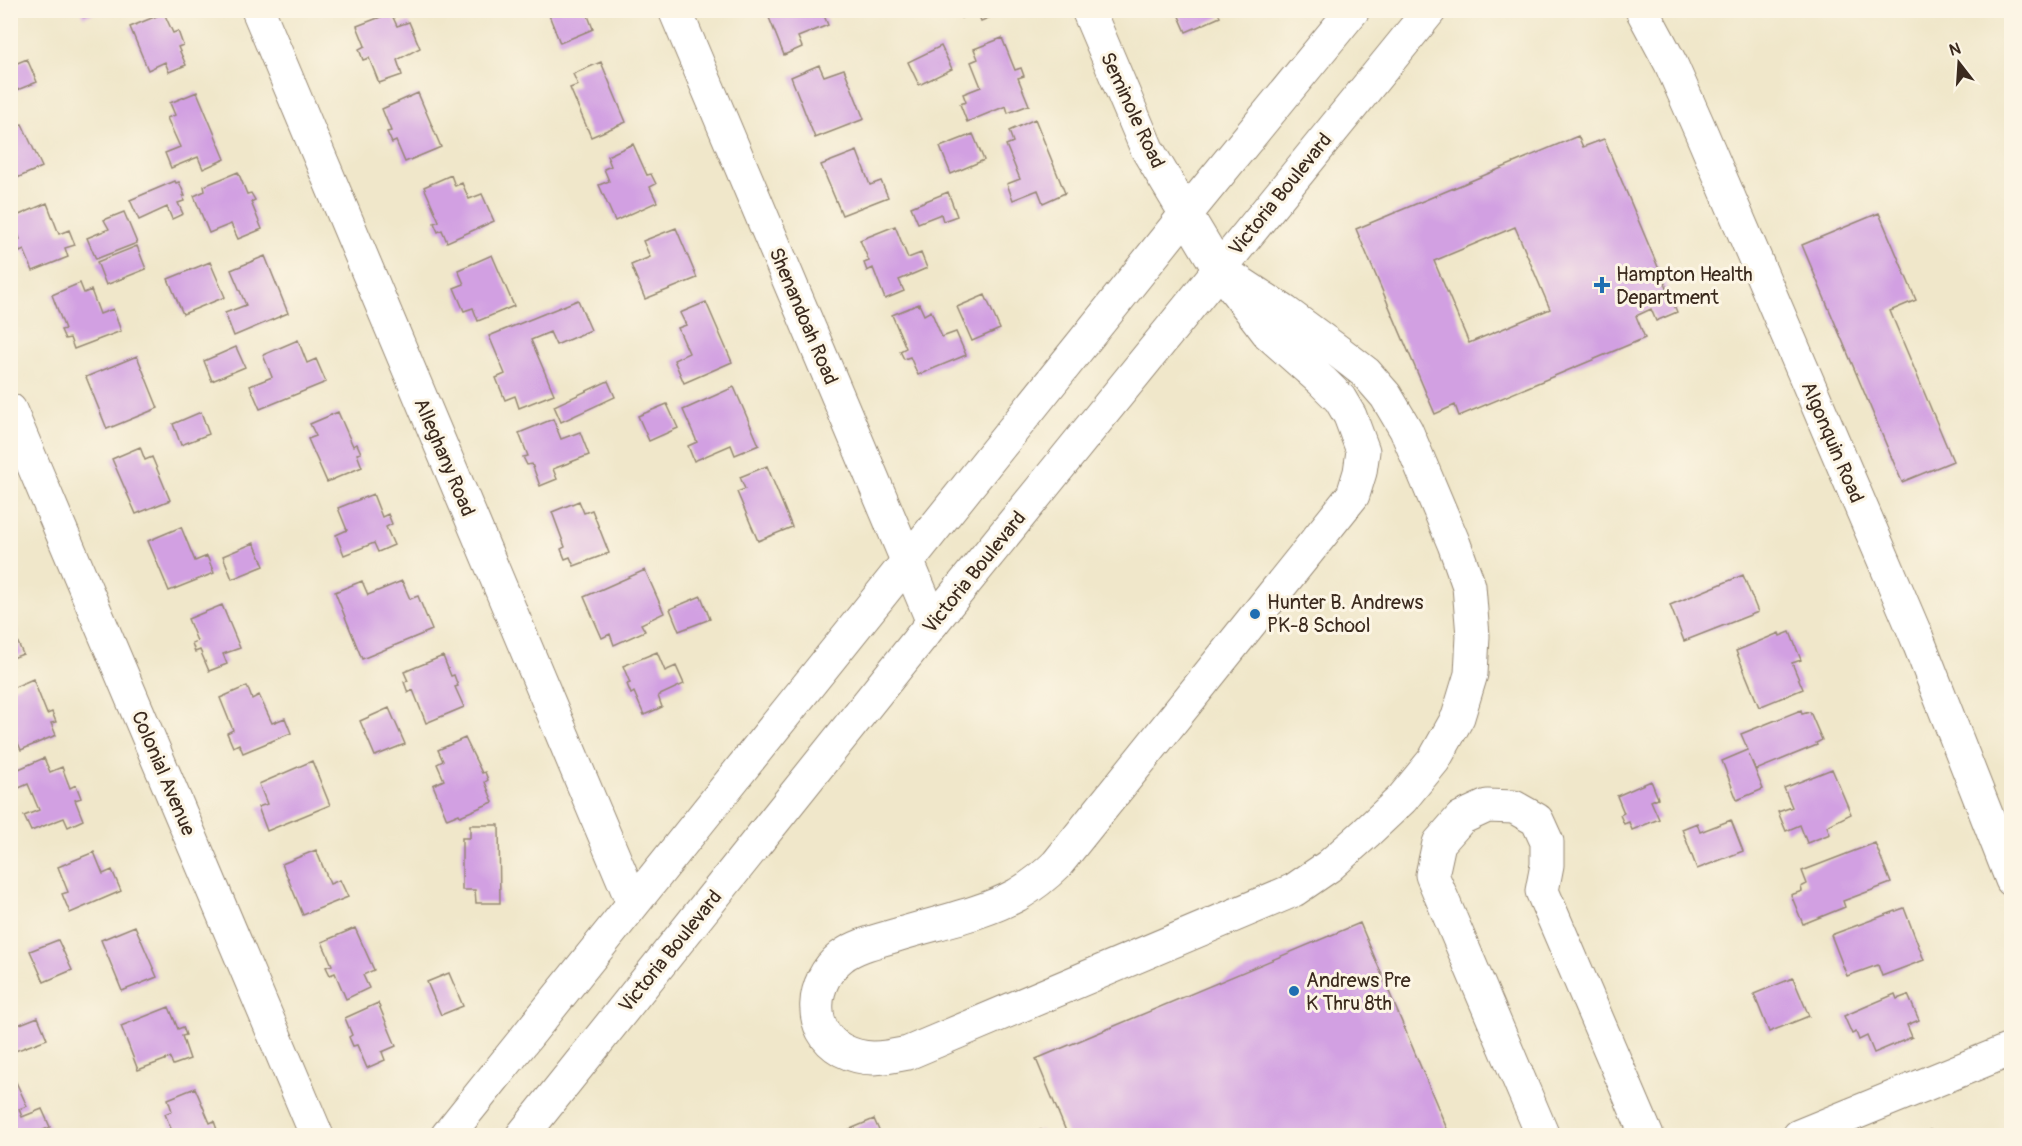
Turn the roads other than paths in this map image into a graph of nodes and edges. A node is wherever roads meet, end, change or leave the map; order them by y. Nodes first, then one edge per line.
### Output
1 (258, 10) edge
2 (675, 10) edge
3 (1088, 10) edge
4 (1353, 10) edge
5 (1430, 10) edge
6 (1642, 10) edge
7 (1186, 214) junction
8 (1219, 269) junction
9 (10, 410) edge
10 (908, 564) junction
11 (933, 622) junction
12 (2012, 880) edge
13 (633, 903) junction
14 (2012, 1049) edge
15 (317, 1136) edge
16 (447, 1136) edge
17 (522, 1136) edge
18 (1543, 1136) edge
19 (1647, 1136) edge
20 (1799, 1136) edge

1 - 13 street, Alleghany Road
2 - 10 street, Shenandoah Road
3 - 7 street, Seminole Road
4 - 7 street
5 - 8 street, Victoria Boulevard
6 - 12 street, Algonquin Road
7 - 8 street, Seminole Road
7 - 10 street
8 - 8 street, Seminole Road
8 - 11 street, Victoria Boulevard
9 - 15 street, Colonial Avenue
10 - 11 street, Shenandoah Road
10 - 13 street
11 - 17 street, Victoria Boulevard
13 - 16 street
14 - 20 street
18 - 19 street

